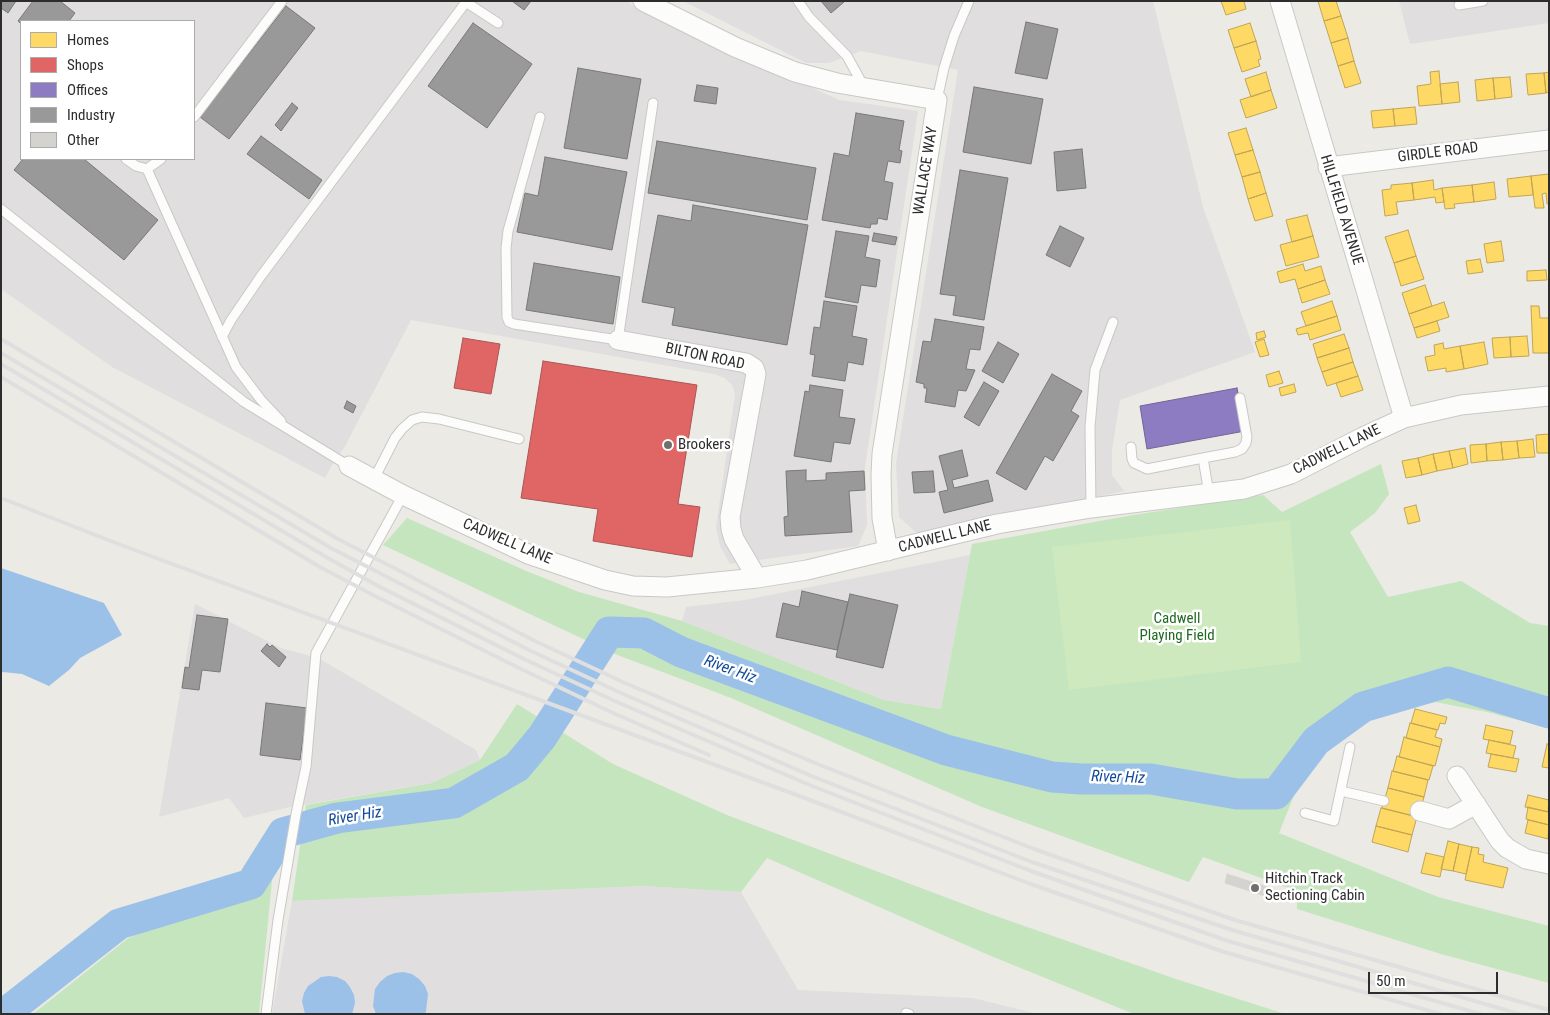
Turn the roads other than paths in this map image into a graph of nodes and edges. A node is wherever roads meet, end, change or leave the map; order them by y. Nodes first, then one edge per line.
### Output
1 (282, 1) edge
2 (643, 1) edge
3 (798, 1) edge
4 (970, 1) edge
5 (1280, 1) edge
6 (1483, 1) edge
7 (465, 2) edge
8 (1458, 5) dead end
9 (498, 23) dead end
10 (864, 88) junction
11 (937, 100) junction
12 (653, 103) dead end
13 (195, 117) edge
14 (540, 117) dead end
15 (1549, 140) edge
16 (127, 160) edge
17 (160, 160) edge
18 (1328, 167) junction
19 (147, 169) junction
20 (1, 209) edge
21 (1113, 322) dead end
22 (222, 337) junction
23 (618, 340) junction
24 (1549, 396) edge
25 (1240, 398) dead end
26 (1404, 418) junction
27 (292, 432) junction
28 (519, 438) dead end
29 (1130, 447) dead end
30 (1203, 458) junction
31 (349, 466) joint
32 (374, 479) junction
33 (1209, 494) junction
34 (403, 495) junction
35 (1090, 508) junction
36 (888, 552) junction
37 (757, 578) junction
38 (1350, 747) dead end
39 (1457, 776) dead end
40 (1341, 792) junction
41 (1384, 801) dead end
42 (1476, 804) junction
43 (1420, 811) dead end
44 (1305, 813) dead end
45 (1549, 864) edge
46 (266, 1014) edge

1 - 13 lane
2 - 10 street
3 - 10 lane
4 - 11 lane
5 - 18 street, HILLFIELD AVENUE
6 - 8 lane
7 - 9 lane
7 - 22 lane
10 - 11 street
11 - 36 street, WALLACE WAY
12 - 23 lane
14 - 23 lane
15 - 18 street, GIRDLE ROAD
16 - 19 lane
17 - 19 lane
18 - 26 street, HILLFIELD AVENUE
19 - 22 lane
20 - 27 lane
21 - 35 lane
22 - 27 lane
23 - 37 street, BILTON ROAD
24 - 26 street, CADWELL LANE
25 - 30 lane
26 - 33 street, CADWELL LANE
27 - 31 lane
28 - 32 lane
29 - 30 lane
30 - 33 lane
31 - 32 street, CADWELL LANE
32 - 34 street, CADWELL LANE
33 - 35 street, CADWELL LANE
34 - 37 street, CADWELL LANE
34 - 46 lane
35 - 36 street, CADWELL LANE
36 - 37 street, CADWELL LANE
38 - 40 lane
39 - 42 street
40 - 41 lane
40 - 44 lane
42 - 43 street
42 - 45 street

